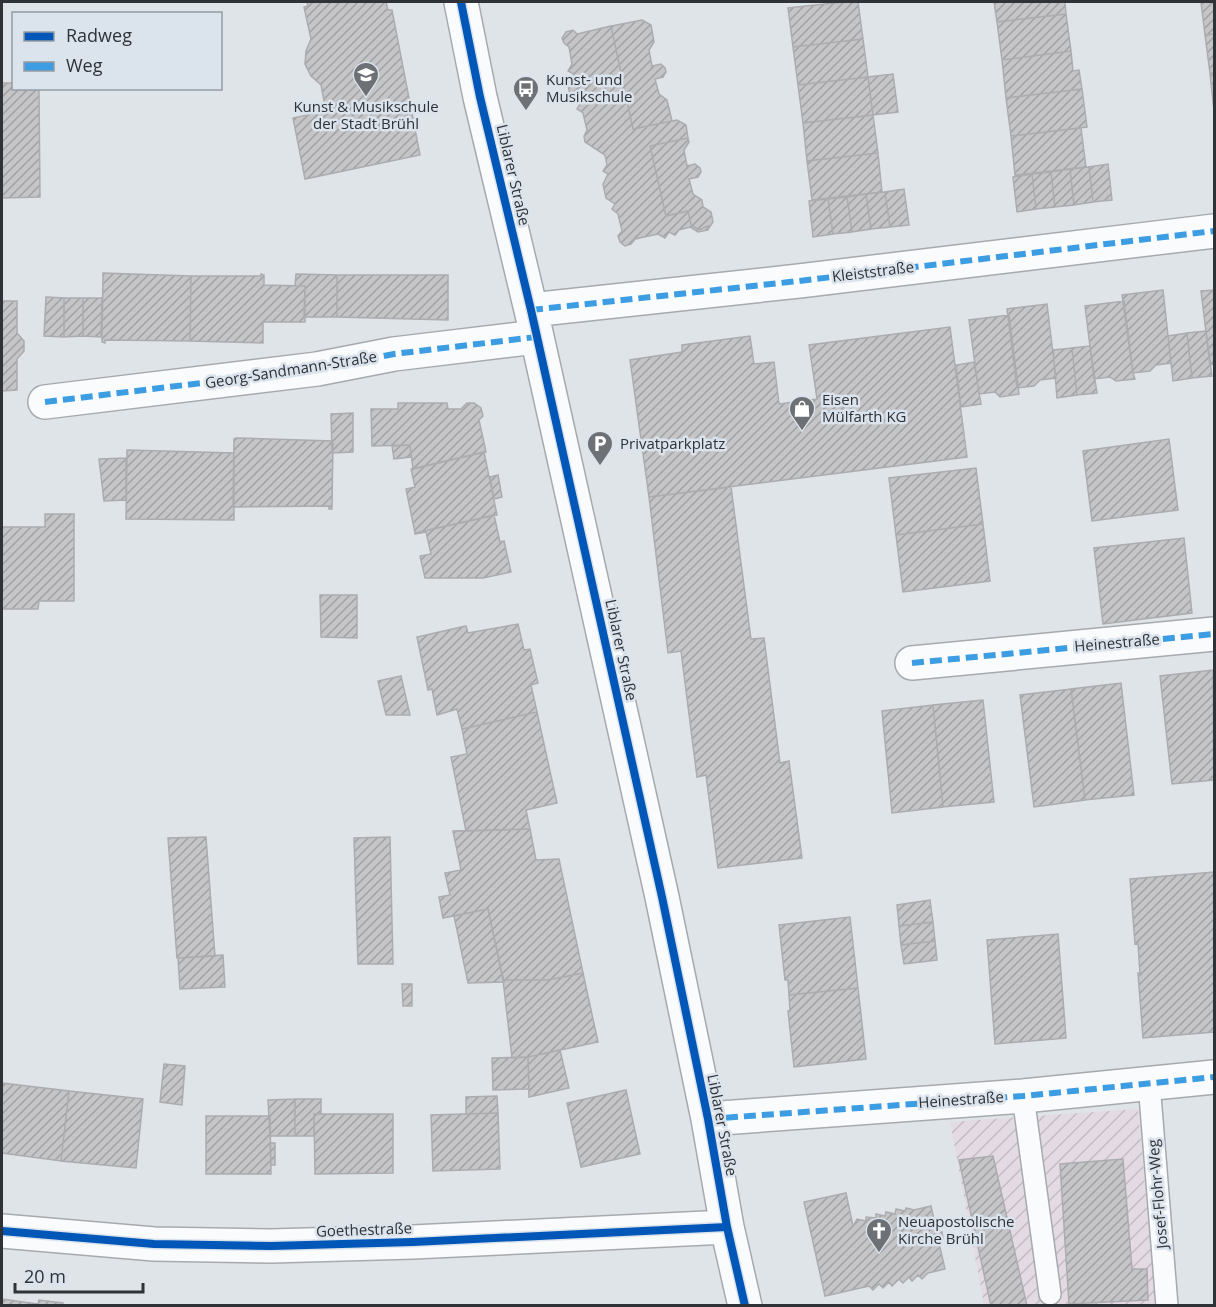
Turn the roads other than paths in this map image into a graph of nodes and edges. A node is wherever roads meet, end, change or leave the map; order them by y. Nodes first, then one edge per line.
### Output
1 (461, 2) edge
2 (1215, 231) edge
3 (534, 324) junction
4 (45, 402) dead end
5 (1215, 634) edge
6 (912, 663) dead end
7 (1215, 1077) edge
8 (1149, 1083) junction
9 (1023, 1096) junction
10 (708, 1119) junction
11 (727, 1227) junction
12 (2, 1232) edge
13 (1050, 1294) dead end
14 (745, 1305) edge
15 (1167, 1305) edge

1 - 3 street, Liblarer Straße
2 - 3 street, Kleiststraße
3 - 4 street, Georg-Sandmann-Straße
3 - 10 street, Liblarer Straße
5 - 6 street, Heinestraße
7 - 8 street, Heinestraße
8 - 9 street, Heinestraße
8 - 15 lane, Josef-Flohr-Weg
9 - 10 street, Heinestraße
9 - 13 lane
10 - 11 street, Liblarer Straße
11 - 12 street, Goethestraße
11 - 14 street, Liblarer Straße

